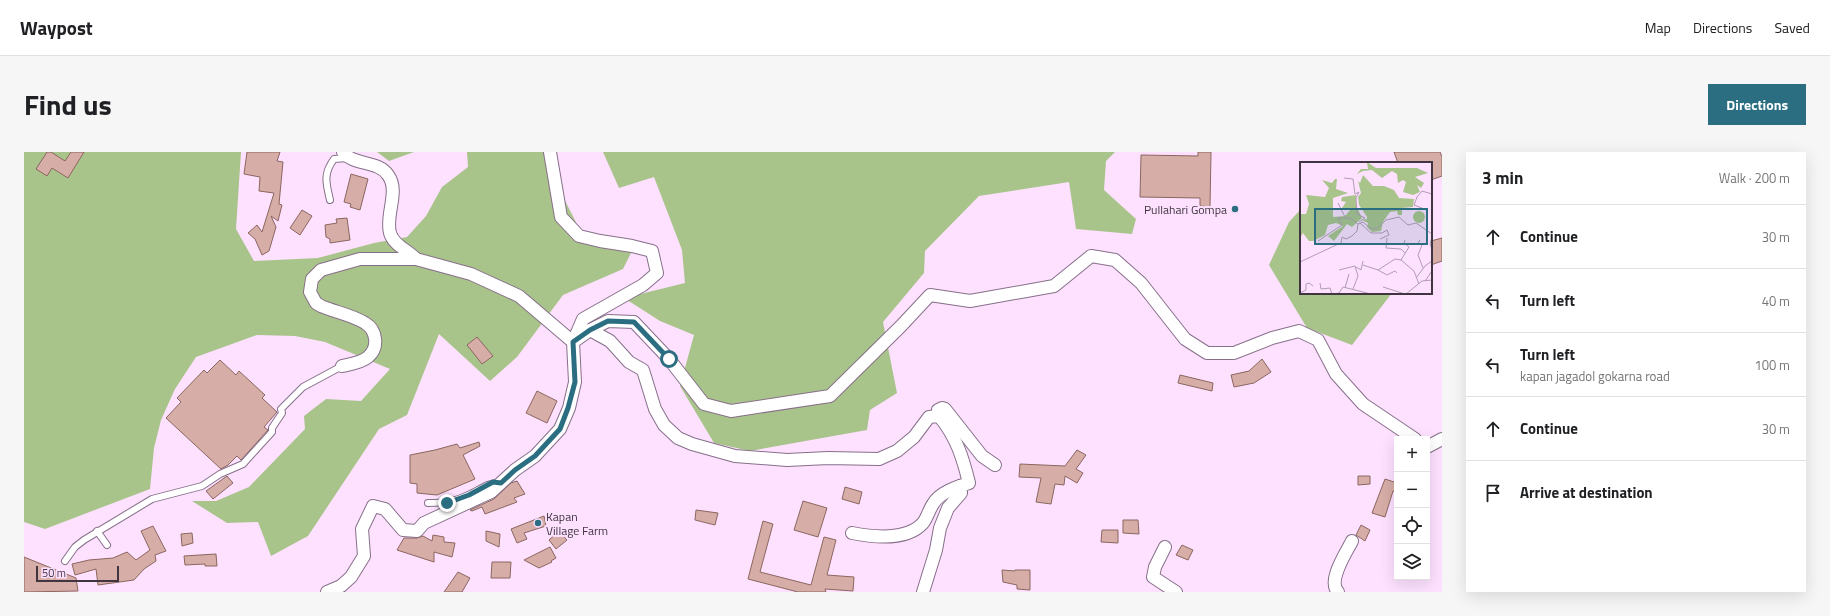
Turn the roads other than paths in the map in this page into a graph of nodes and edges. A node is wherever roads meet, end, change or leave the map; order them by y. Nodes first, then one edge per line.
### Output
1 (550, 152) edge
2 (346, 155) edge
3 (330, 200) dead end
4 (416, 258) junction
5 (590, 330) junction
6 (573, 342) junction
7 (342, 366) joint
8 (939, 416) junction
9 (1411, 436) edge
10 (1442, 439) edge
11 (1430, 445) edge
12 (995, 465) dead end
13 (501, 483) junction
14 (960, 486) junction
15 (428, 503) dead end
16 (97, 531) junction
17 (852, 533) dead end
18 (1352, 541) dead end
19 (107, 545) dead end
20 (1165, 547) dead end
21 (65, 561) dead end
22 (327, 592) edge
23 (923, 592) edge
24 (1176, 592) edge
25 (1338, 592) edge

1 - 6 street
2 - 3 lane
2 - 4 street
4 - 6 street
4 - 7 street
5 - 6 street
5 - 8 street
5 - 9 street
6 - 13 street
7 - 16 lane
8 - 12 street
8 - 14 street
10 - 11 street
13 - 15 lane
13 - 22 street
14 - 17 street
14 - 23 street
16 - 19 lane
16 - 21 lane
18 - 25 street
20 - 24 street

